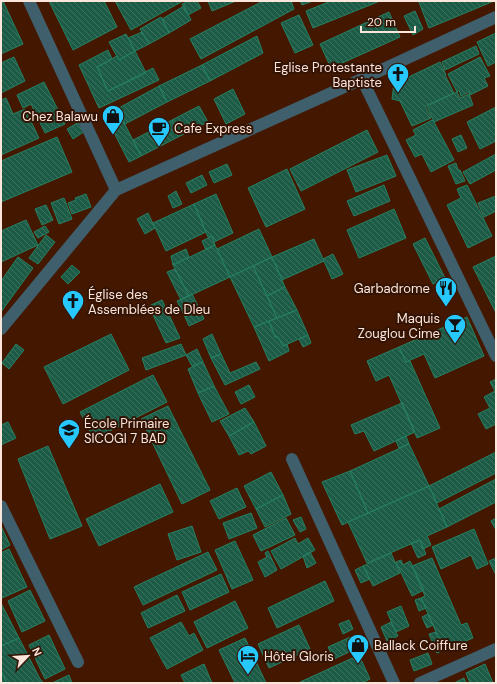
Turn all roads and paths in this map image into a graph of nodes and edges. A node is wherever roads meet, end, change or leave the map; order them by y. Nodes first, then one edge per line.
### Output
1 (29, 1) edge
2 (496, 17) edge
3 (362, 79) junction
4 (116, 190) junction
5 (1, 328) edge
6 (496, 356) edge
7 (292, 459) dead end
8 (1, 506) edge
9 (496, 649) edge
10 (78, 662) dead end
11 (394, 683) edge
12 (420, 683) edge

1 - 4 street
2 - 3 street
3 - 4 street
3 - 6 street
4 - 5 street
7 - 11 street
8 - 10 street
9 - 12 street

